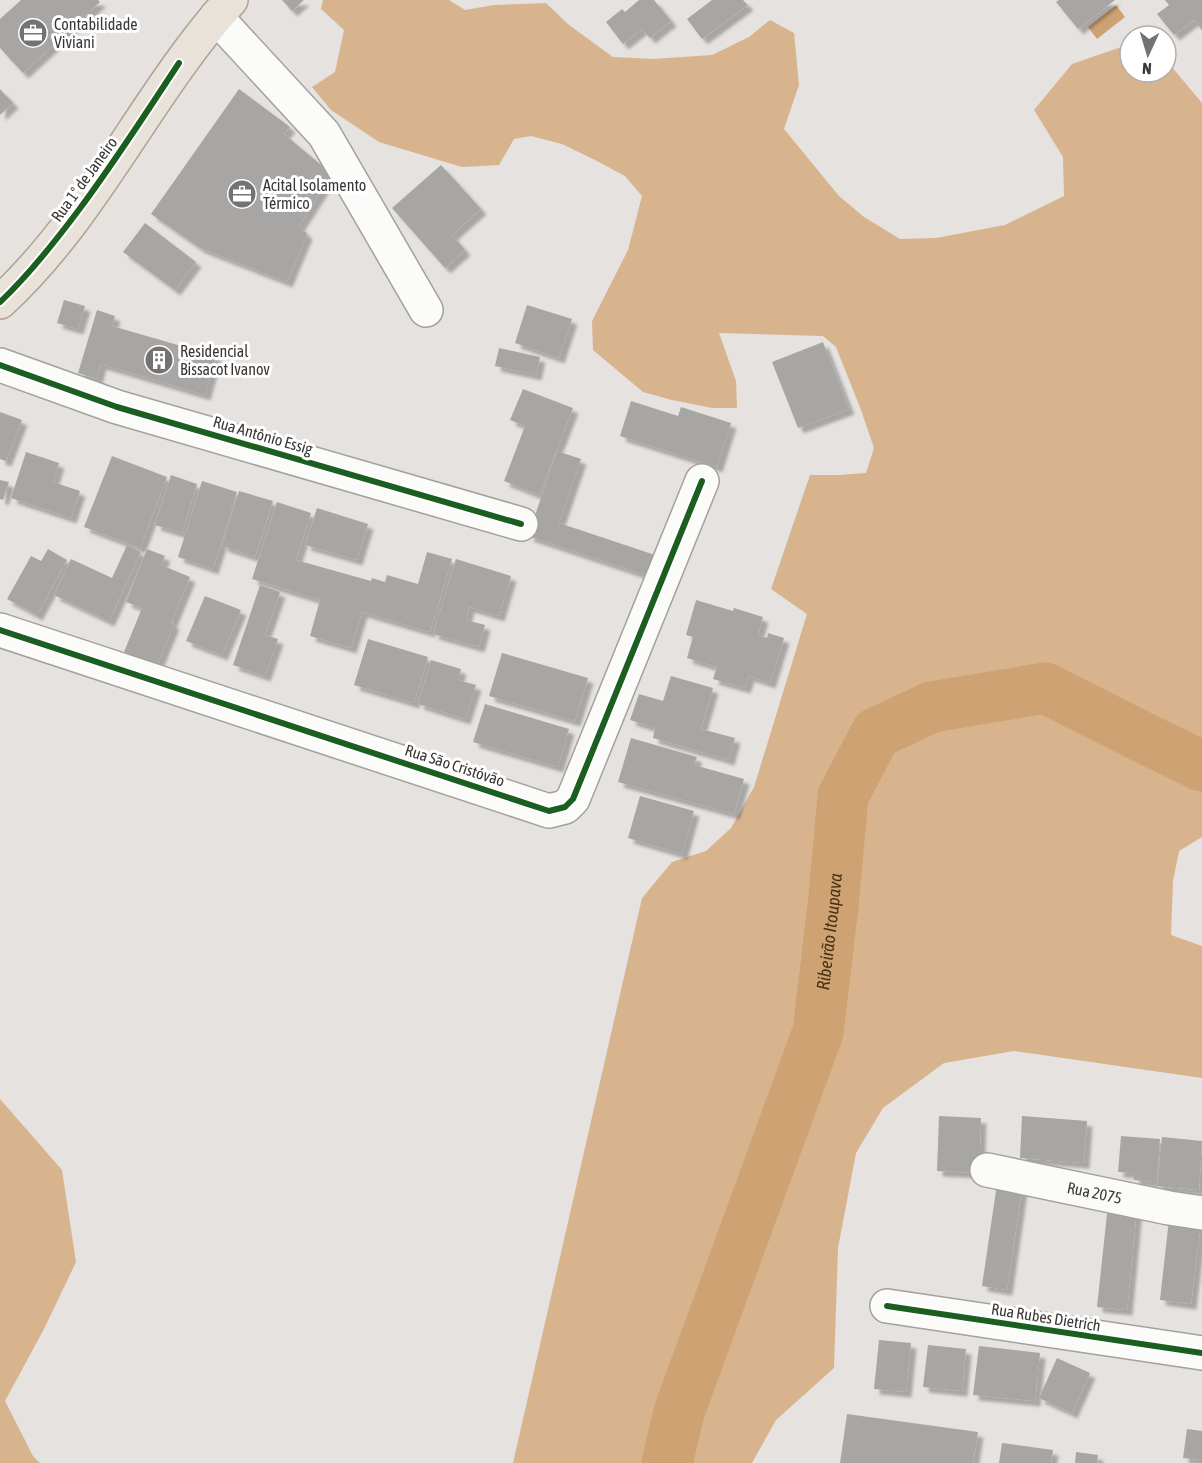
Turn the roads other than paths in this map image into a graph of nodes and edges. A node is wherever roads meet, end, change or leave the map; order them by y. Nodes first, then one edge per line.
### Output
1 (223, 8) edge
2 (0, 302) edge
3 (426, 310) dead end
4 (0, 365) edge
5 (702, 481) dead end
6 (521, 524) dead end
7 (0, 630) edge
8 (987, 1170) dead end
9 (1202, 1213) edge
10 (887, 1306) dead end
11 (1202, 1353) edge

1 - 2 main road, Rua 1º de Janeiro
1 - 3 street
4 - 6 street, Rua Antônio Essig
5 - 7 street, Rua São Cristóvão
8 - 9 street, Rua 2075
10 - 11 street, Rua Rubes Dietrich

